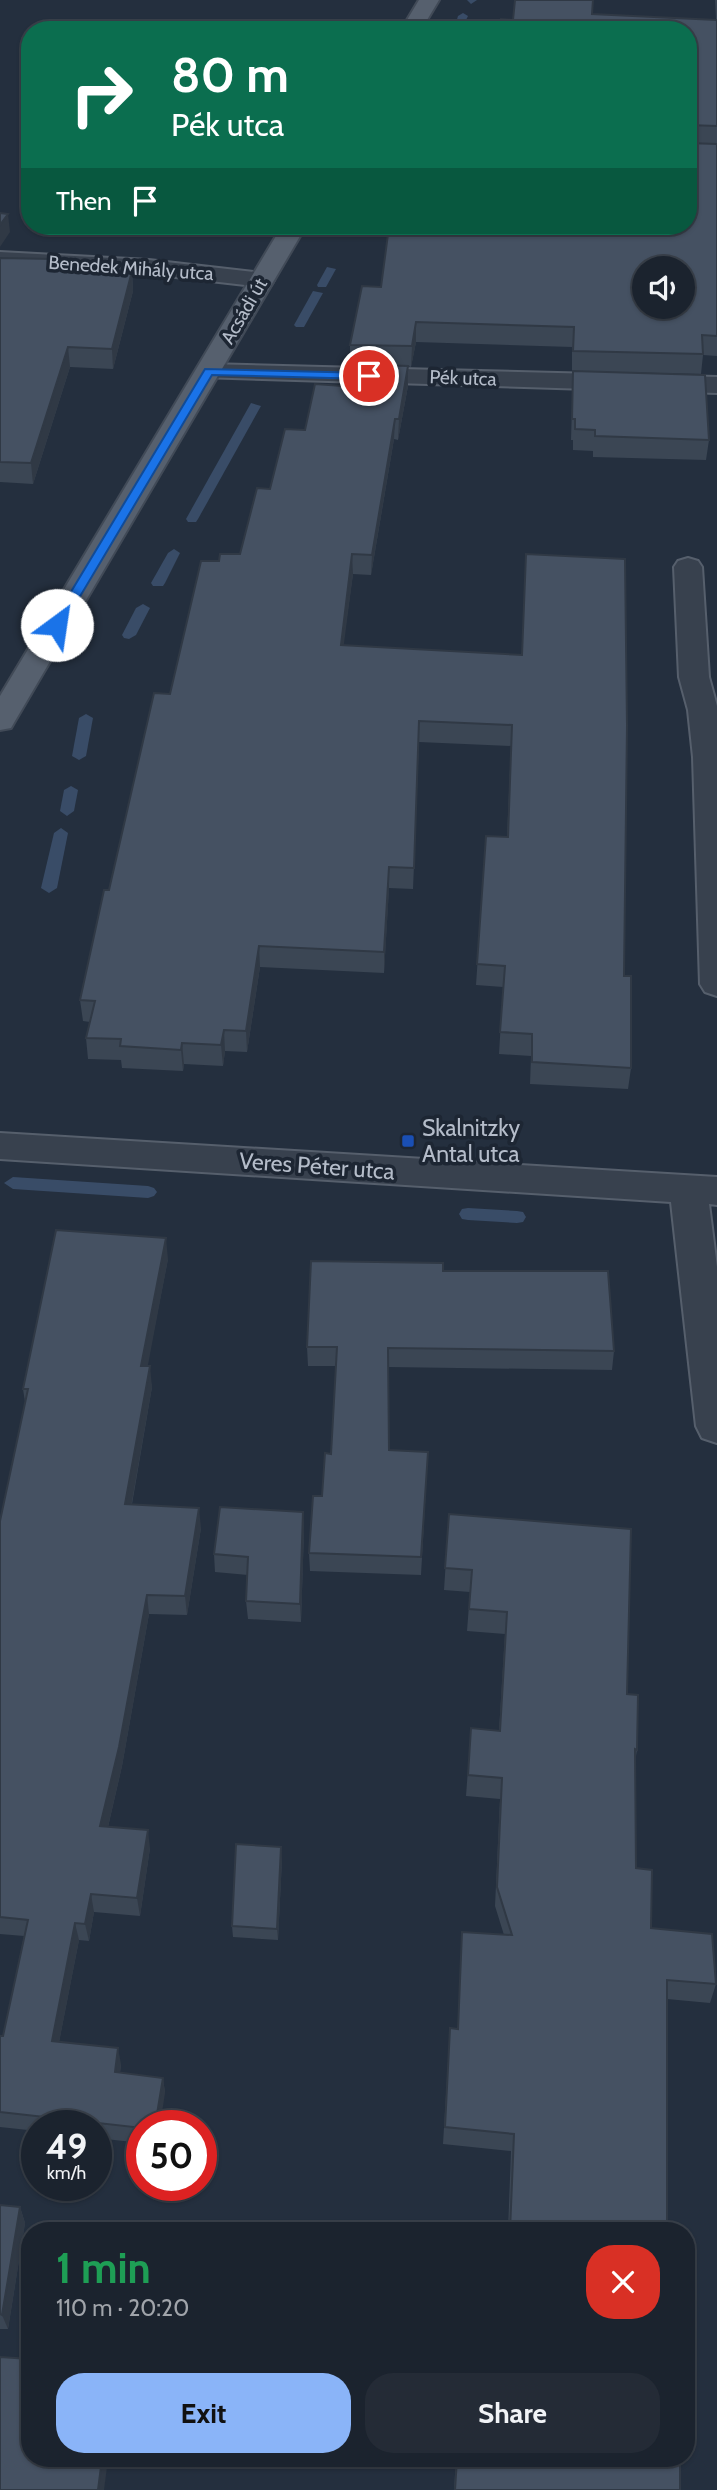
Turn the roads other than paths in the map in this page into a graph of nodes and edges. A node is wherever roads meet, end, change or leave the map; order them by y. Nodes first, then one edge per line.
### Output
1 (429, 0) edge
2 (416, 21) edge
3 (289, 235) edge
4 (0, 259) edge
5 (262, 280) junction
6 (209, 372) junction
7 (717, 385) edge
8 (688, 567) dead end
9 (710, 711) edge
10 (0, 720) edge
11 (717, 984) edge
12 (0, 1146) edge
13 (702, 1190) edge
14 (717, 1426) edge

1 - 2 main road
3 - 5 main road, Acsádi út
4 - 5 street, Benedek Mihály utca
5 - 6 main road, Acsádi út
6 - 7 street, Pék utca
6 - 10 main road, Acsádi út
8 - 9 street
9 - 11 street
12 - 13 street, Veres Péter utca
13 - 14 street

